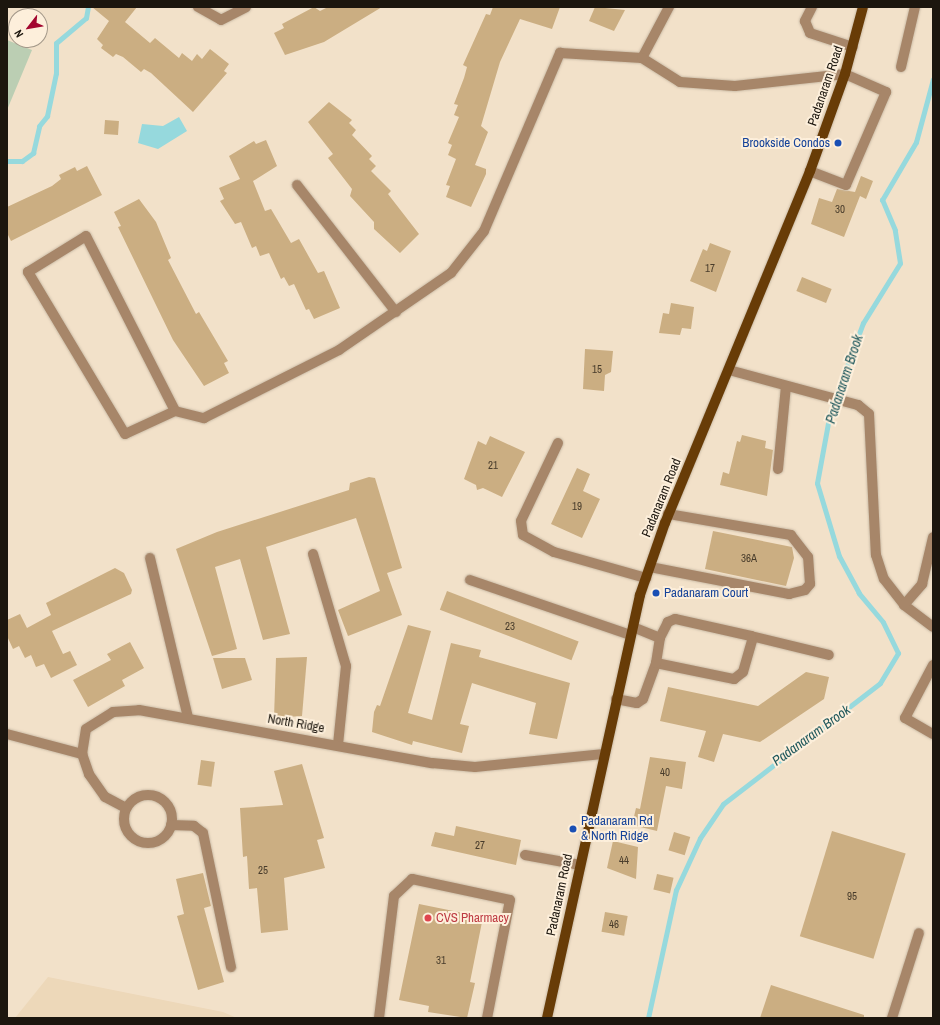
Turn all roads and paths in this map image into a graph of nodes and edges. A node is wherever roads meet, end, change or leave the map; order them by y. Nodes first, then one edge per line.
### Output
1 (198, 7) edge
2 (246, 7) edge
3 (669, 7) edge
4 (812, 7) edge
5 (863, 7) edge
6 (915, 7) edge
7 (853, 47) junction
8 (642, 58) junction
9 (901, 67) dead end
10 (845, 74) junction
11 (810, 171) junction
12 (297, 185) dead end
13 (396, 312) junction
14 (729, 370) junction
15 (786, 386) junction
16 (175, 411) junction
17 (558, 443) dead end
18 (778, 469) dead end
19 (668, 514) junction
20 (933, 537) edge
21 (313, 554) dead end
22 (150, 558) dead end
23 (650, 567) junction
24 (646, 578) junction
25 (470, 580) dead end
26 (904, 605) junction
27 (933, 627) edge
28 (632, 631) junction
29 (751, 636) junction
30 (660, 638) junction
31 (829, 655) dead end
32 (656, 663) junction
33 (933, 665) edge
34 (616, 699) junction
35 (188, 718) junction
36 (7, 734) edge
37 (933, 734) edge
38 (338, 744) junction
39 (82, 754) junction
40 (604, 754) junction
41 (126, 808) junction
42 (171, 824) junction
43 (525, 855) dead end
44 (580, 865) junction
45 (919, 933) dead end
46 (231, 967) dead end
47 (379, 1018) edge
48 (487, 1018) edge
49 (547, 1018) edge
50 (892, 1018) edge

1 - 2 street
3 - 8 street
4 - 7 street
5 - 7 main road, Padanaram Road
6 - 9 street
7 - 10 main road, Padanaram Road
8 - 10 street
8 - 13 street
10 - 11 main road, Padanaram Road
10 - 11 street
11 - 14 main road, Padanaram Road
12 - 13 street
13 - 16 street
14 - 15 street
14 - 19 main road, Padanaram Road
15 - 18 street
15 - 26 street
16 - 16 street
17 - 24 street
19 - 23 main road, Padanaram Road
19 - 23 street
20 - 26 street
21 - 38 street
22 - 35 street
23 - 24 main road, Padanaram Road
24 - 28 main road, Padanaram Road
25 - 28 street
26 - 27 street
28 - 30 street
28 - 34 main road, Padanaram Road
29 - 30 street
29 - 31 street
29 - 32 street
30 - 32 street
32 - 34 street
33 - 37 street
34 - 40 main road, Padanaram Road
35 - 38 street, North Ridge
35 - 39 street, North Ridge
36 - 39 street
38 - 40 street, North Ridge
39 - 41 street, North Ridge
40 - 44 main road, Padanaram Road
41 - 42 street
41 - 42 street
42 - 46 street
43 - 44 street
44 - 49 main road, Padanaram Road
45 - 50 street
47 - 48 street

